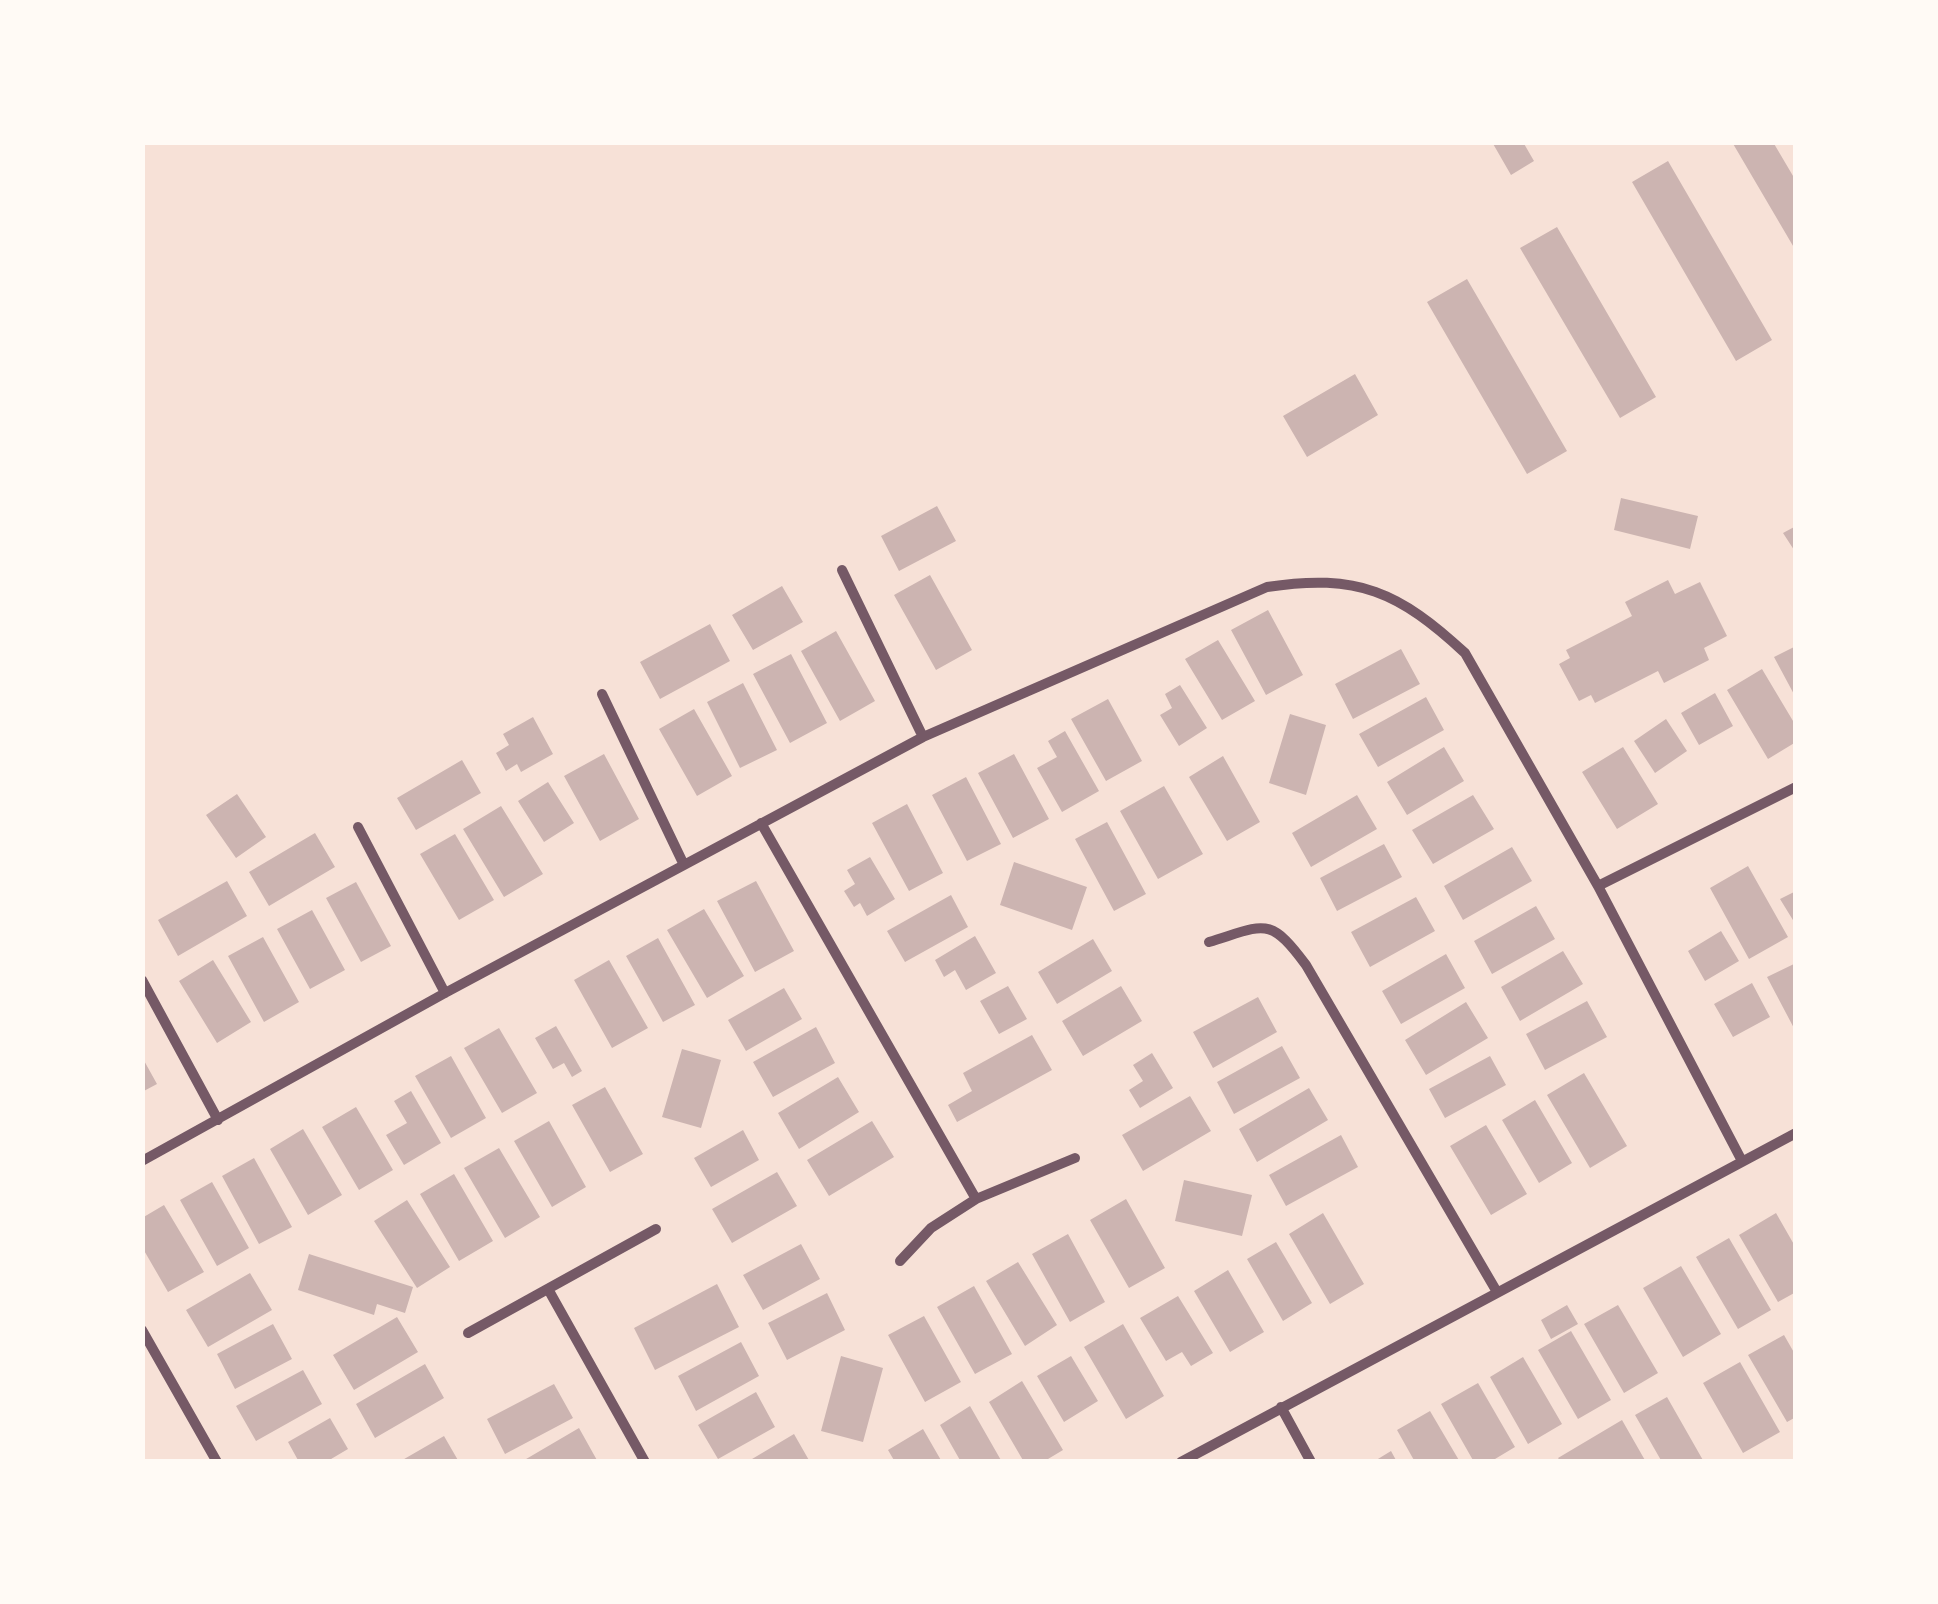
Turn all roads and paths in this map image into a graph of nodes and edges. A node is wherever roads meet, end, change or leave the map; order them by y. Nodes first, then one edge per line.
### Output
1 (842, 570) dead end
2 (602, 694) dead end
3 (923, 736) junction
4 (1796, 787) edge
5 (761, 823) junction
6 (358, 827) dead end
7 (684, 865) junction
8 (1598, 886) junction
9 (1209, 942) dead end
10 (142, 980) edge
11 (446, 993) junction
12 (218, 1120) junction
13 (1796, 1133) edge
14 (1075, 1158) dead end
15 (142, 1161) edge
16 (1742, 1161) junction
17 (976, 1198) junction
18 (656, 1229) dead end
19 (900, 1261) dead end
20 (548, 1289) junction
21 (1497, 1292) junction
22 (142, 1330) edge
23 (468, 1332) dead end
24 (1281, 1407) junction
25 (218, 1462) edge
26 (646, 1462) edge
27 (1181, 1462) edge
28 (1311, 1462) edge

1 - 3 street
2 - 7 street
3 - 5 street
3 - 8 street
4 - 8 street
5 - 7 street
5 - 17 street
6 - 11 street
7 - 11 street
8 - 16 street
9 - 21 street
10 - 12 street
11 - 12 street
12 - 15 street
13 - 16 street
14 - 17 street
16 - 21 street
17 - 19 street
18 - 20 street
20 - 23 street
20 - 26 street
21 - 24 street
22 - 25 street
24 - 27 street
24 - 28 street

